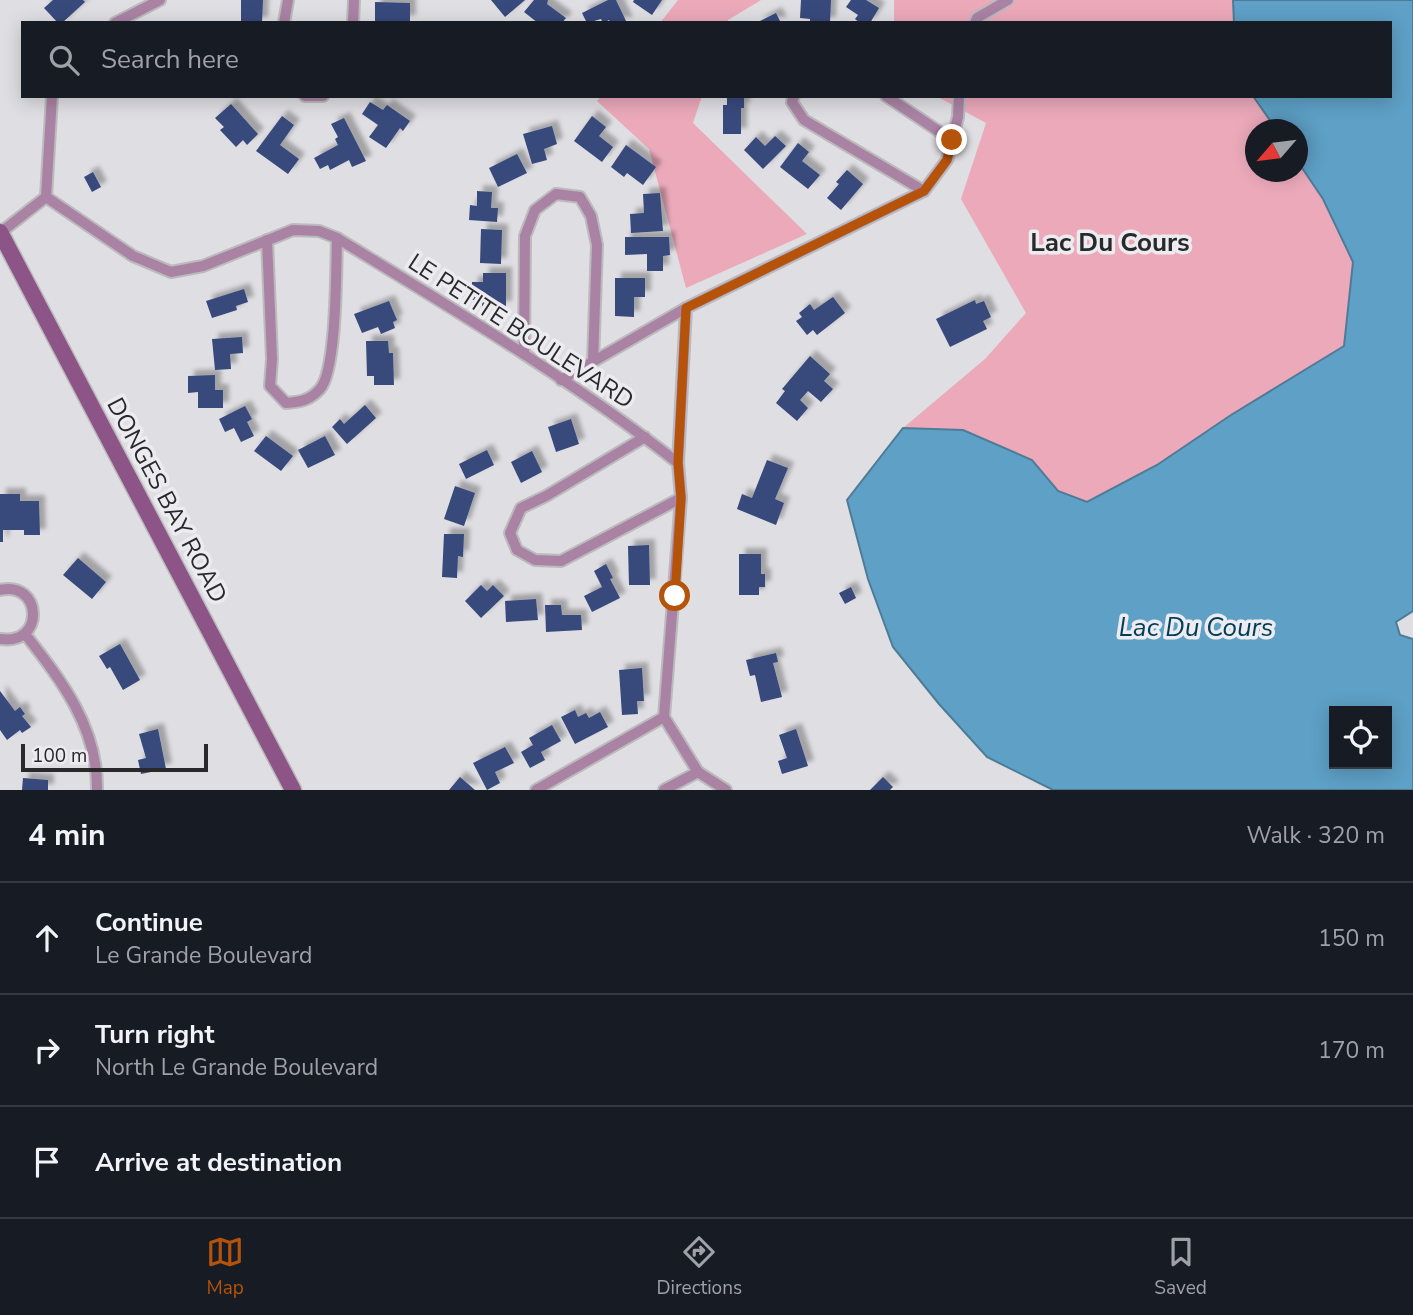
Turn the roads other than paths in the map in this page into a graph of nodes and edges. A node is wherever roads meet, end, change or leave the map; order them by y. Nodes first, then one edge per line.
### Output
1 (133, 0) edge
2 (160, 0) edge
3 (288, 0) edge
4 (354, 0) edge
5 (1008, 0) edge
6 (144, 8) junction
7 (119, 21) edge
8 (284, 21) edge
9 (353, 21) edge
10 (976, 21) edge
11 (52, 98) edge
12 (793, 98) edge
13 (889, 98) edge
14 (959, 98) edge
15 (952, 140) junction
16 (924, 191) junction
17 (46, 197) junction
18 (0, 232) edge
19 (337, 238) junction
20 (267, 240) junction
21 (686, 308) junction
22 (524, 354) junction
23 (593, 362) junction
24 (561, 380) junction
25 (645, 437) junction
26 (678, 463) junction
27 (681, 498) junction
28 (0, 590) edge
29 (25, 634) junction
30 (0, 639) edge
31 (664, 717) junction
32 (698, 772) junction
33 (97, 790) edge
34 (293, 790) edge
35 (536, 790) edge
36 (664, 790) edge
37 (726, 790) edge

1 - 6 street
2 - 6 street
3 - 8 street
4 - 9 street
5 - 10 street
6 - 7 street
11 - 17 street
12 - 16 street
13 - 15 street
14 - 15 street
15 - 16 street
16 - 21 street
17 - 18 street
17 - 20 street, LE PETITE BOULEVARD
18 - 34 street, DONGES BAY ROAD
19 - 20 street, LE PETITE BOULEVARD
19 - 20 street
19 - 22 street, LE PETITE BOULEVARD
21 - 23 street
21 - 26 street
22 - 23 street
22 - 24 street, LE PETITE BOULEVARD
23 - 24 street
24 - 25 street, LE PETITE BOULEVARD
25 - 26 street, LE PETITE BOULEVARD
25 - 27 street
26 - 27 street
27 - 31 street
28 - 29 street
29 - 30 street
29 - 33 street
31 - 32 street
31 - 35 street
32 - 36 street
32 - 37 street

